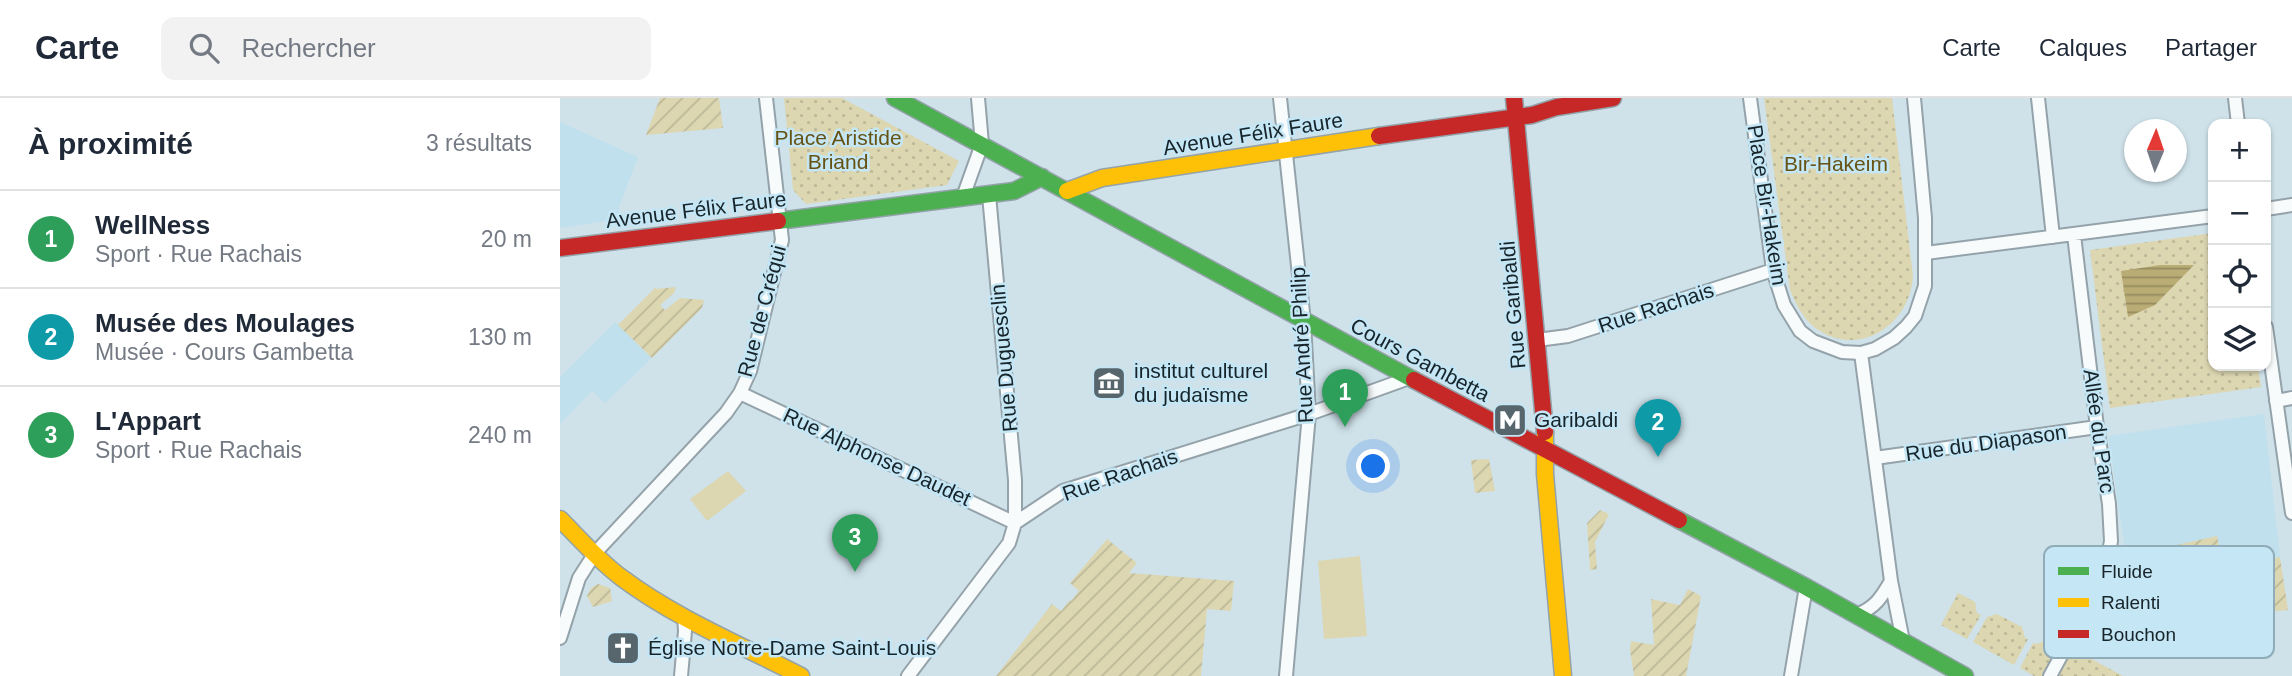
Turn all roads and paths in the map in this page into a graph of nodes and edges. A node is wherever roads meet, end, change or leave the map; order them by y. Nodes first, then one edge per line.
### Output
1 (766, 98) edge
2 (895, 98) edge
3 (978, 98) edge
4 (1280, 98) edge
5 (1514, 98) edge
6 (1613, 98) edge
7 (1750, 98) edge
8 (1914, 98) edge
9 (2038, 98) edge
10 (2235, 98) edge
11 (1516, 117) junction
12 (2237, 119) edge
13 (982, 144) junction
14 (1284, 149) junction
15 (1042, 177) junction
16 (1067, 191) junction
17 (989, 195) junction
18 (963, 197) junction
19 (2292, 205) edge
20 (2271, 208) edge
21 (2208, 217) edge
22 (781, 220) junction
23 (2074, 235) junction
24 (2053, 237) junction
25 (560, 248) edge
26 (1926, 254) junction
27 (1773, 270) junction
28 (1304, 322) junction
29 (1537, 340) junction
30 (1861, 354) junction
31 (2271, 364) edge
32 (1409, 378) junction
33 (740, 393) junction
34 (2292, 398) edge
35 (2276, 401) junction
36 (1308, 414) junction
37 (2096, 428) junction
38 (1545, 449) junction
39 (1875, 458) junction
40 (2292, 513) edge
41 (560, 519) edge
42 (1015, 523) junction
43 (2110, 546) edge
44 (595, 553) junction
45 (1891, 581) junction
46 (1806, 587) junction
47 (1856, 615) junction
48 (684, 616) junction
49 (560, 638) edge
50 (1903, 641) junction
51 (2060, 658) tunnel mouth
52 (681, 676) edge
53 (801, 676) edge
54 (908, 676) edge
55 (1286, 676) edge
56 (1563, 676) edge
57 (1791, 676) edge
58 (1965, 676) edge
59 (2050, 676) edge

1 - 22 street, Rue de Créqui
2 - 13 main road, Cours Gambetta
3 - 13 street
4 - 14 street, Rue André Philip
5 - 11 main road, Rue Garibaldi
6 - 11 main road, Avenue Félix Faure
7 - 27 street, Place Bir-Hakeim
8 - 26 street
9 - 24 street
10 - 12 street
11 - 14 main road, Avenue Félix Faure
11 - 29 main road, Rue Garibaldi
13 - 15 main road, Cours Gambetta
13 - 18 street
14 - 16 main road, Avenue Félix Faure
14 - 28 street, Rue André Philip
15 - 16 main road, Cours Gambetta
15 - 17 main road, Avenue Félix Faure
16 - 28 main road, Cours Gambetta
17 - 18 main road, Avenue Félix Faure
17 - 42 street, Rue Duguesclin
18 - 22 main road, Avenue Félix Faure
19 - 20 street
21 - 23 street
22 - 25 main road, Avenue Félix Faure
22 - 33 street, Rue de Créqui
23 - 24 street
23 - 37 street, Allée du Parc
24 - 26 street
26 - 30 street
27 - 29 street, Rue Rachais
27 - 30 street, Place Bir-Hakeim
28 - 32 main road, Cours Gambetta
28 - 36 street, Rue André Philip
29 - 38 main road, Rue Garibaldi
30 - 39 street
31 - 35 street
32 - 36 street, Rue Rachais
32 - 38 main road, Cours Gambetta
33 - 42 street, Rue Alphonse Daudet
33 - 44 street, Rue de Créqui
34 - 35 street
35 - 40 street
36 - 42 street, Rue Rachais
36 - 55 street, Rue André Philip
37 - 39 street, Rue du Diapason
37 - 43 street, Allée du Parc
38 - 46 main road, Cours Gambetta
38 - 56 main road, Rue Garibaldi
39 - 45 street
41 - 44 main road
42 - 54 street
44 - 48 main road
44 - 49 street, Rue de Créqui
45 - 47 street
45 - 50 street
46 - 47 main road, Cours Gambetta
46 - 57 street
47 - 50 main road, Cours Gambetta
48 - 52 street
48 - 53 main road
50 - 58 main road, Cours Gambetta
51 - 59 street

